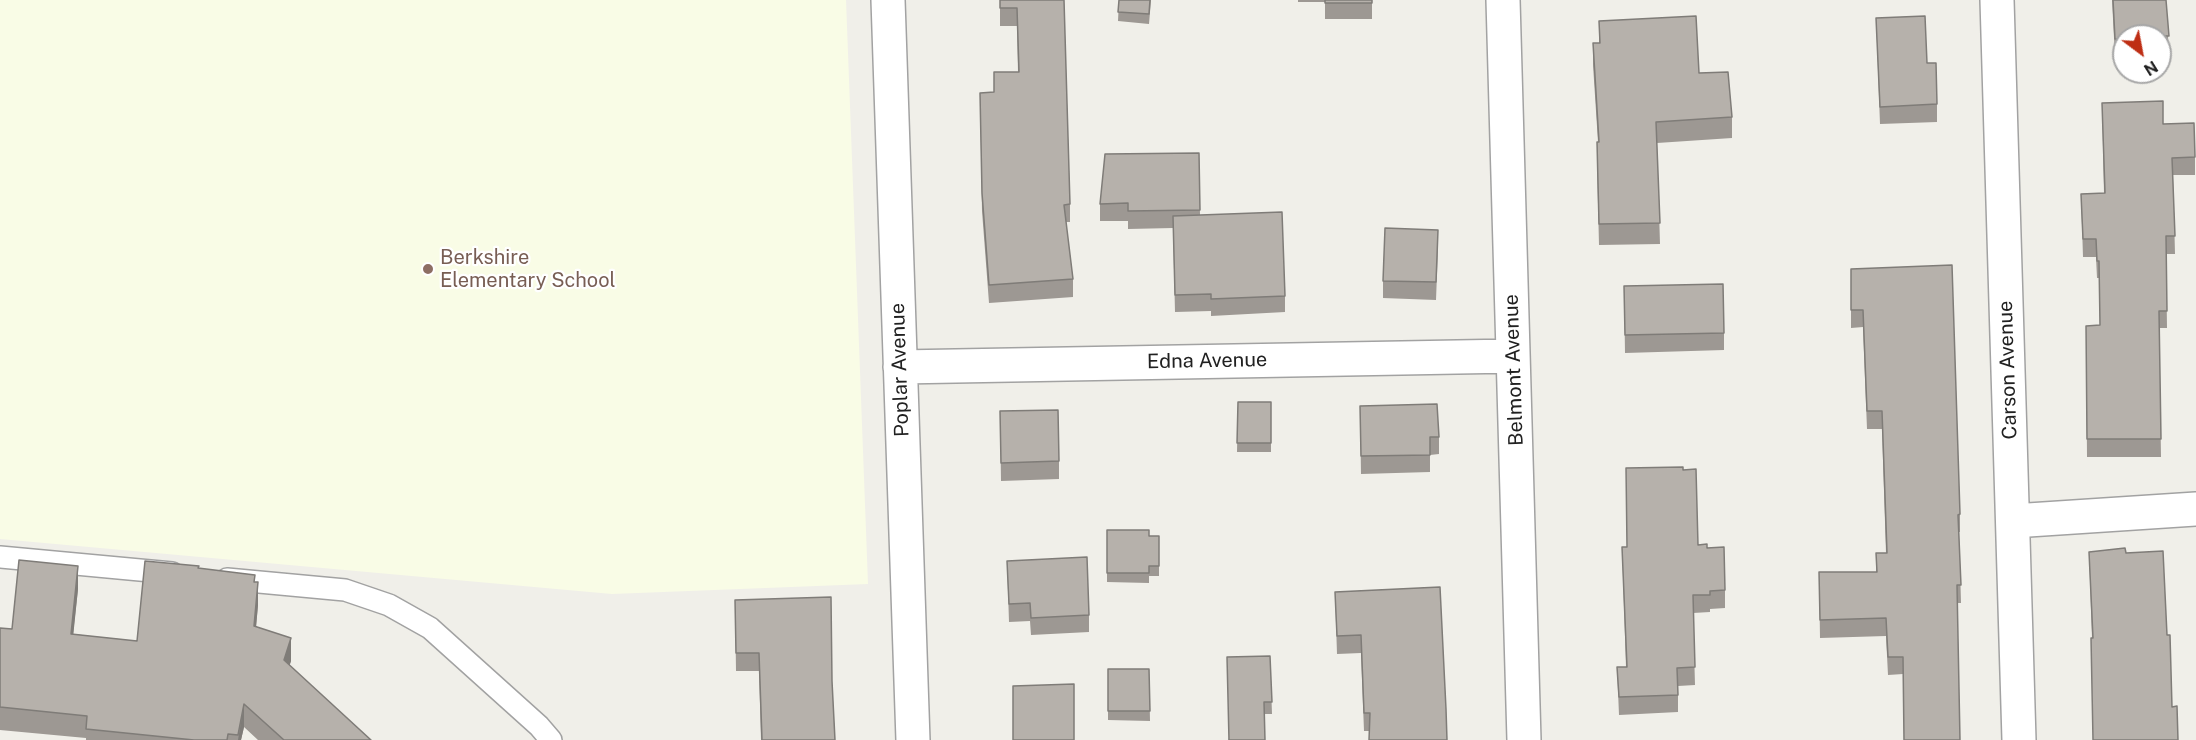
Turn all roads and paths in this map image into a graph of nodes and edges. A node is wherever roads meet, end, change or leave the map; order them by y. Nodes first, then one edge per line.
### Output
1 (888, 0) edge
2 (1503, 0) edge
3 (1997, 0) edge
4 (1513, 356) junction
5 (900, 367) junction
6 (2196, 509) edge
7 (2013, 521) junction
8 (0, 557) edge
9 (551, 740) edge
10 (913, 740) edge
11 (1524, 740) edge
12 (2019, 740) edge

1 - 5 street, Poplar Avenue
2 - 4 street, Belmont Avenue
3 - 7 street, Carson Avenue
4 - 5 street, Edna Avenue
4 - 11 street, Belmont Avenue
5 - 10 street, Poplar Avenue
6 - 7 street
7 - 12 street, Carson Avenue
8 - 9 lane

